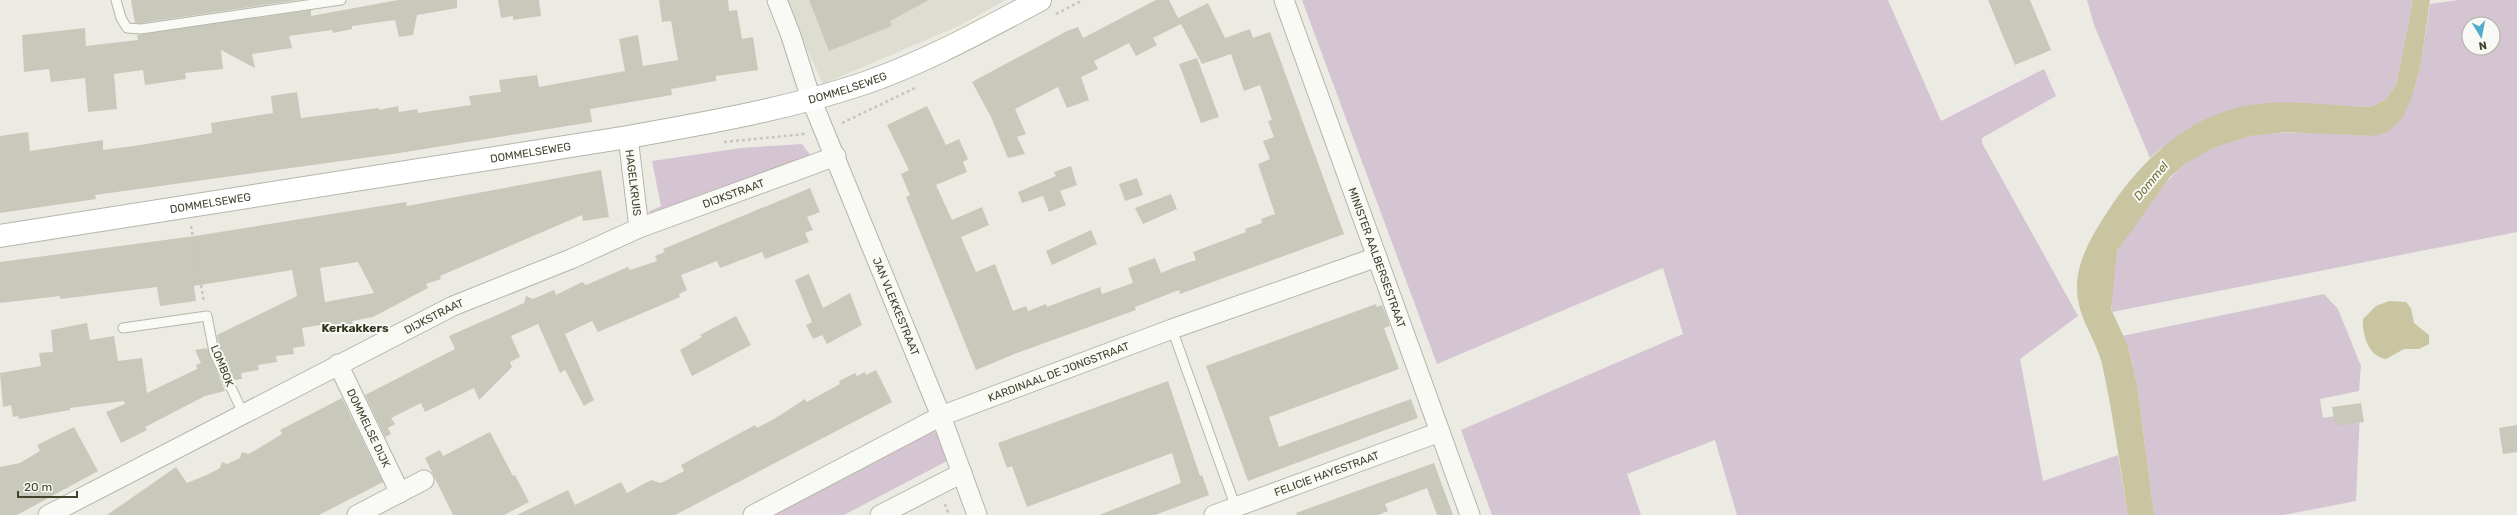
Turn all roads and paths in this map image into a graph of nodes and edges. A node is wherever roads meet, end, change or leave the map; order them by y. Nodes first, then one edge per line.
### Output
1 (116, 0) edge
2 (341, 0) edge
3 (777, 0) edge
4 (1040, 0) edge
5 (1284, 0) edge
6 (811, 99) junction
7 (628, 137) junction
8 (836, 156) junction
9 (192, 226) dead end
10 (639, 228) junction
11 (0, 236) edge
12 (1377, 256) junction
13 (207, 316) junction
14 (122, 328) dead end
15 (1172, 329) junction
16 (338, 364) junction
17 (243, 413) junction
18 (941, 416) junction
19 (1440, 432) junction
20 (962, 473) junction
21 (424, 480) dead end
22 (400, 492) junction
23 (1237, 511) edge
24 (48, 515) edge
25 (357, 515) edge
26 (753, 515) edge
27 (880, 515) edge
28 (977, 515) edge
29 (1214, 515) edge
30 (1470, 515) edge

1 - 2 lane
3 - 6 street, JAN VLEKKESTRAAT
4 - 6 street, DOMMELSEWEG
5 - 12 street, MINISTER AALBERSESTRAAT
6 - 7 street, DOMMELSEWEG
6 - 8 street, JAN VLEKKESTRAAT
7 - 10 street, HAGELKRUIS
7 - 11 street, DOMMELSEWEG
8 - 10 street, DIJKSTRAAT
8 - 18 street, JAN VLEKKESTRAAT
9 - 13 path
10 - 16 street, DIJKSTRAAT
12 - 15 street, KARDINAAL DE JONGSTRAAT
12 - 19 street, MINISTER AALBERSESTRAAT
13 - 14 lane
13 - 17 lane, LOMBOK
15 - 18 street, KARDINAAL DE JONGSTRAAT
15 - 23 lane
16 - 17 street, DIJKSTRAAT
16 - 22 street, DOMMELSE DIJK
17 - 24 street, DIJKSTRAAT
18 - 20 street, JAN VLEKKESTRAAT
18 - 26 street, KARDINAAL DE JONGSTRAAT
19 - 23 street, FELICIE HAYESTRAAT
19 - 30 street, MINISTER AALBERSESTRAAT
20 - 27 street
20 - 28 street, JAN VLEKKESTRAAT
21 - 22 street
22 - 25 street
23 - 29 street, FELICIE HAYESTRAAT

